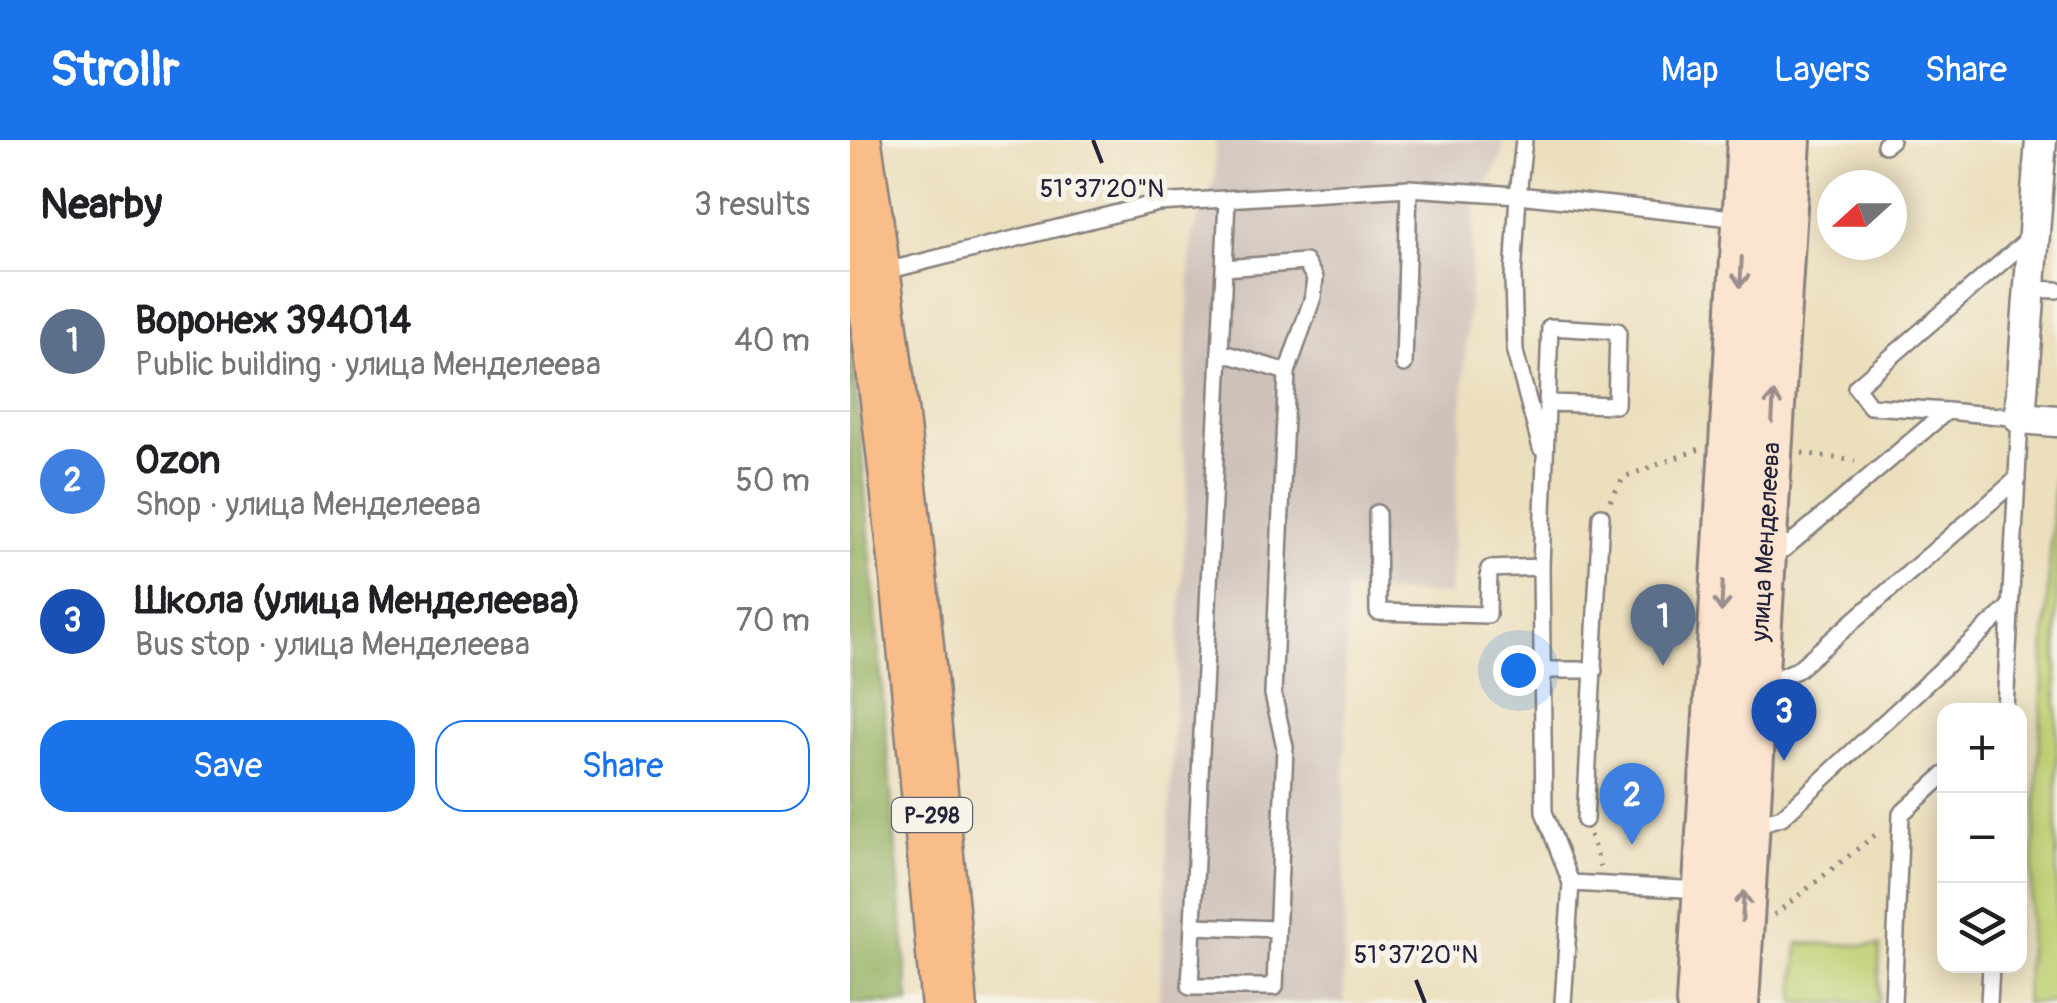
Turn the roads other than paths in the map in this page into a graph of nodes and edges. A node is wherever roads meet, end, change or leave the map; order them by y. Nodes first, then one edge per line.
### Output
1 (853, 140) edge
2 (1524, 140) edge
3 (1748, 140) edge
4 (1788, 140) edge
5 (2041, 140) edge
6 (1410, 188) junction
7 (1518, 195) junction
8 (1227, 199) junction
9 (1744, 219) junction
10 (2034, 235) junction
11 (1224, 268) junction
12 (874, 274) junction
13 (2043, 289) edge
14 (1220, 352) junction
15 (1404, 364) dead end
16 (1287, 372) junction
17 (1547, 402) junction
18 (1947, 411) junction
19 (2020, 418) junction
20 (2057, 420) edge
21 (1545, 462) junction
22 (2017, 479) junction
23 (1377, 513) dead end
24 (1601, 516) road end
25 (1764, 550) junction
26 (1541, 567) junction
27 (2010, 606) junction
28 (1542, 670) junction
29 (1594, 670) junction
30 (1756, 677) junction
31 (2005, 703) edge
32 (1937, 781) edge
33 (1586, 820) road end
34 (1748, 826) junction
35 (1571, 883) junction
36 (1705, 890) junction
37 (1193, 926) junction
38 (1277, 928) junction
39 (1990, 973) edge
40 (948, 1003) edge
41 (1563, 1003) edge
42 (1698, 1003) edge
43 (1737, 1003) edge
44 (1893, 1003) edge
45 (1988, 1003) edge

1 - 12 highway, Р-298
2 - 7 lane
3 - 9 street, улица Менделеева
25 -> 4 street, улица Менделеева
5 - 10 street
6 - 7 lane
6 - 8 lane
6 - 15 lane
7 - 9 lane
7 - 21 lane
8 - 11 lane
8 - 12 lane
9 -> 36 street, улица Менделеева
10 - 13 street
10 - 18 lane
11 - 14 lane
11 - 16 lane
12 - 40 highway, Р-298
13 - 19 street
14 - 16 lane
14 - 37 lane
16 - 38 lane
17 - 17 lane
17 - 21 lane
18 - 19 lane
18 - 25 lane
19 - 20 street
19 - 22 lane
21 - 26 lane
22 - 27 lane
22 - 30 lane
23 - 26 lane
24 - 29 lane
25 - 30 street, улица Менделеева
26 - 28 lane
27 - 31 lane
27 - 34 lane
28 - 29 lane
28 - 35 lane
29 - 33 lane
30 - 34 street, улица Менделеева
32 - 44 lane
43 -> 34 street, улица Менделеева
35 - 36 lane
35 - 41 lane
36 - 42 street, улица Менделеева
37 - 38 lane
37 - 38 lane
39 - 45 lane

